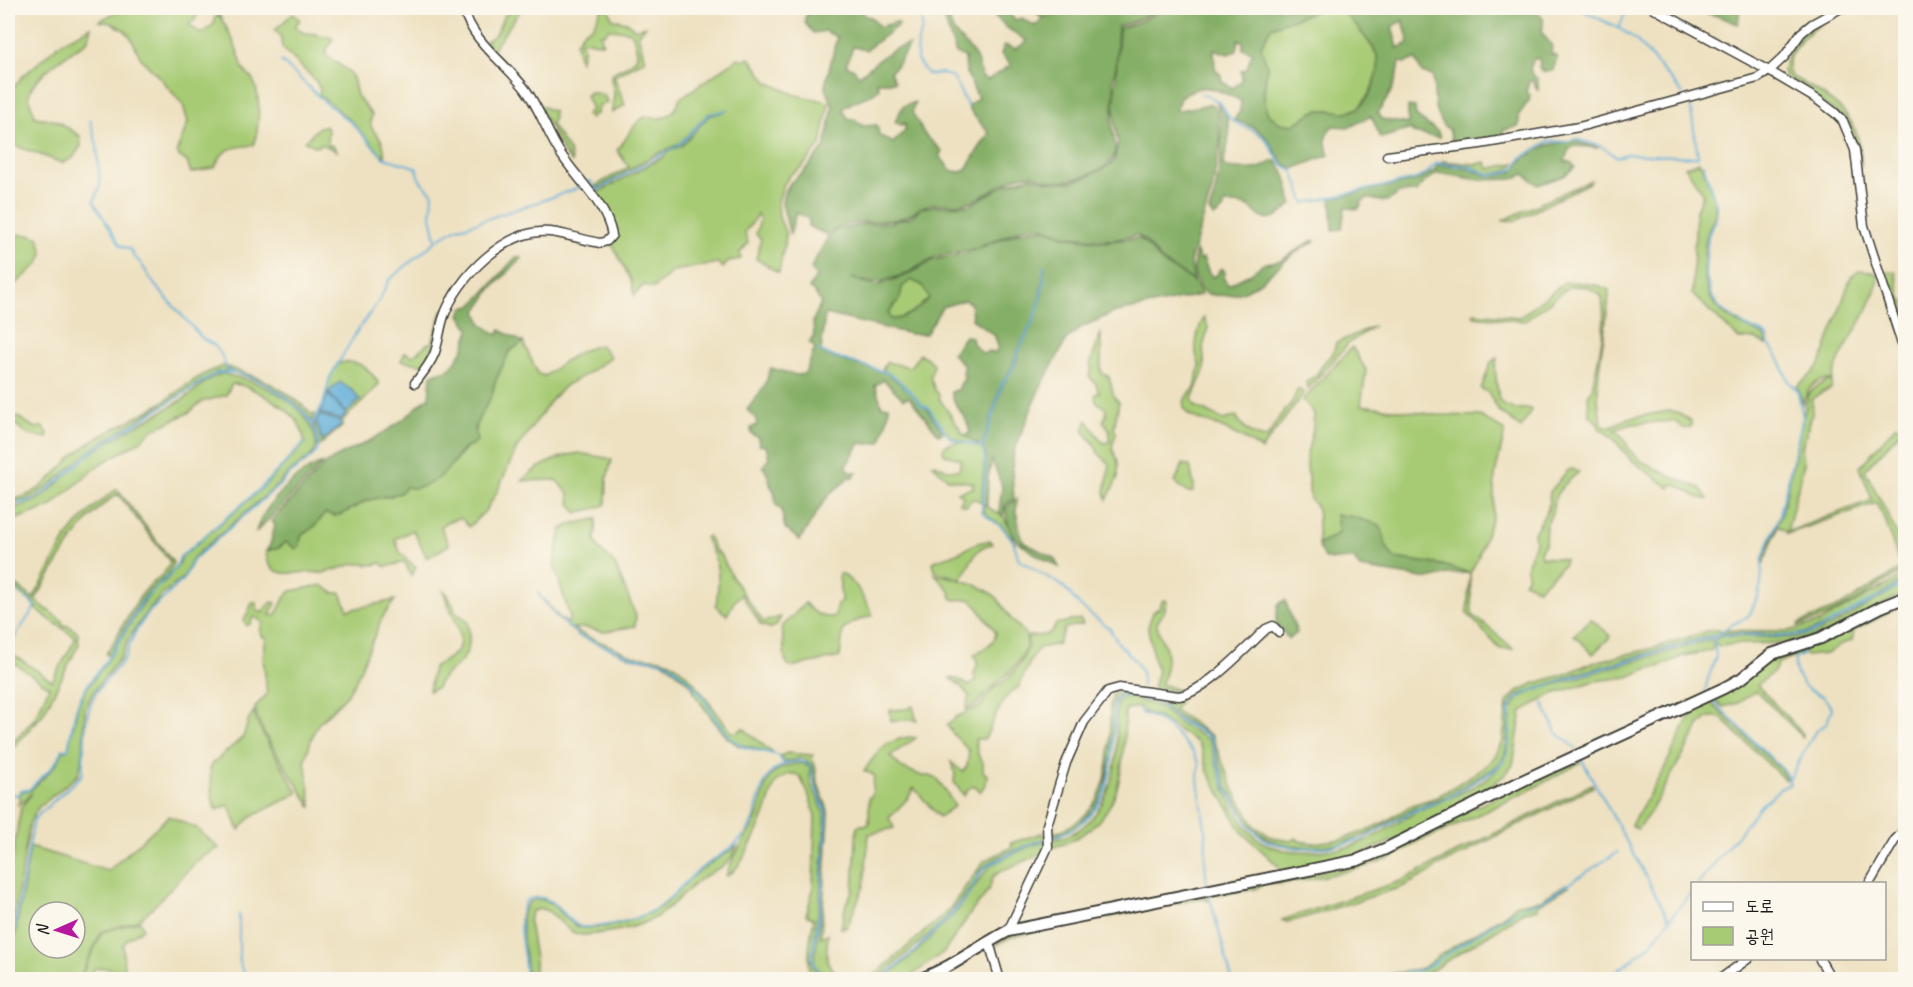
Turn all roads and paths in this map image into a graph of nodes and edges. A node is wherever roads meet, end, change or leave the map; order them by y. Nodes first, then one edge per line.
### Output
1 (463, 8) edge
2 (1653, 8) edge
3 (1841, 8) edge
4 (1769, 71) junction
5 (1387, 156) dead end
6 (1905, 356) edge
7 (416, 383) dead end
8 (1905, 597) edge
9 (1279, 632) dead end
10 (1905, 829) edge
11 (1870, 882) edge
12 (1008, 931) junction
13 (987, 942) junction
14 (1746, 960) edge
15 (1820, 960) edge
16 (918, 980) edge
17 (999, 980) edge
18 (1719, 980) edge
19 (1832, 980) edge

1 - 7 street
2 - 4 street
3 - 4 street
4 - 5 street
4 - 6 street
8 - 12 street
9 - 12 street
10 - 11 street
12 - 13 street
13 - 16 street
13 - 17 street
14 - 18 street
15 - 19 street

